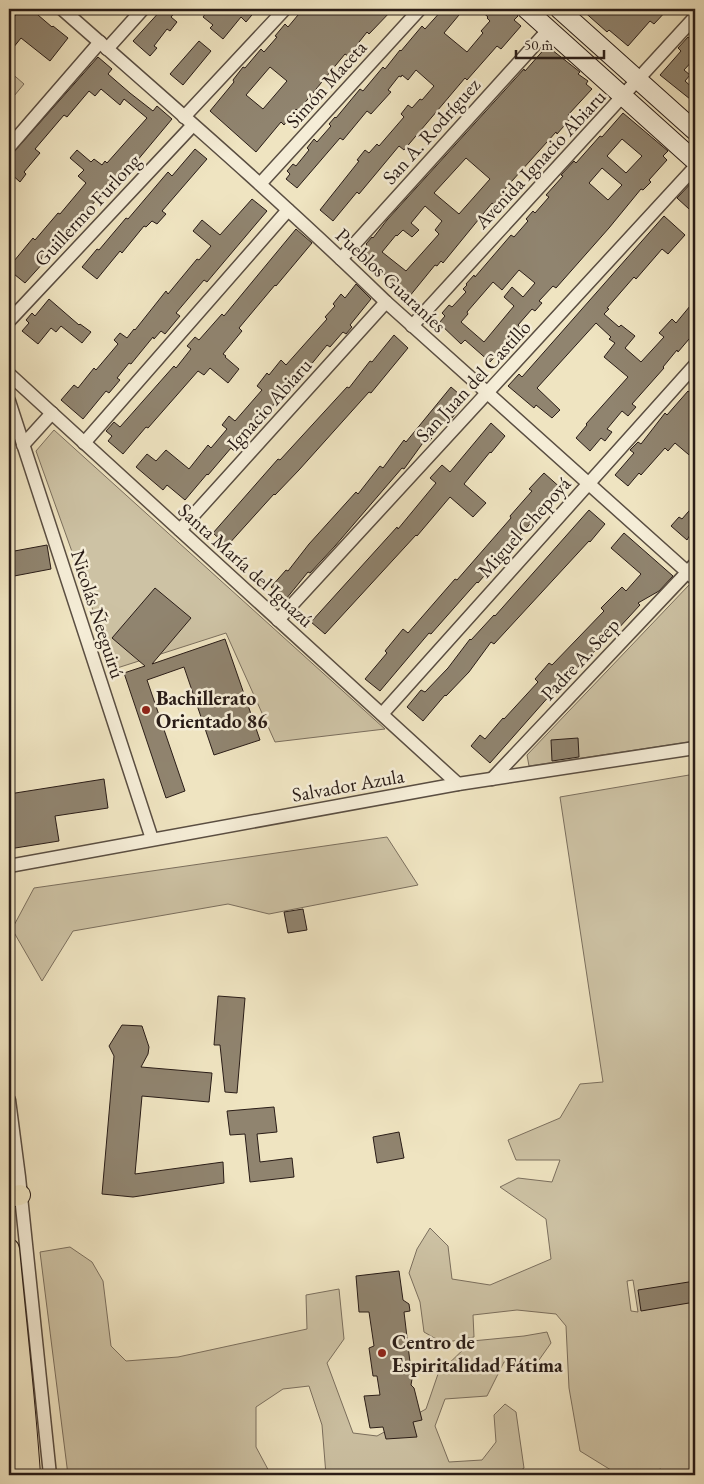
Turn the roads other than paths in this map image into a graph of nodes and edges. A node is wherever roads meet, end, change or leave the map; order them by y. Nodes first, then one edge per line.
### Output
1 (62, 9) edge
2 (143, 9) edge
3 (285, 9) edge
4 (420, 9) edge
5 (526, 9) edge
6 (564, 10) edge
7 (695, 17) edge
8 (549, 29) junction
9 (103, 46) junction
10 (638, 80) junction
11 (623, 96) junction
12 (188, 121) junction
13 (695, 131) edge
14 (9, 147) edge
15 (695, 161) edge
16 (695, 167) edge
17 (260, 184) junction
18 (288, 210) junction
19 (341, 259) junction
20 (386, 302) junction
21 (9, 320) edge
22 (412, 326) junction
23 (695, 365) edge
24 (9, 374) edge
25 (487, 393) junction
26 (9, 402) edge
27 (52, 413) junction
28 (84, 443) junction
29 (23, 445) junction
30 (588, 484) junction
31 (180, 530) junction
32 (693, 572) edge
33 (278, 620) junction
34 (382, 714) junction
35 (695, 748) edge
36 (492, 779) junction
37 (458, 784) junction
38 (152, 838) junction
39 (9, 866) edge
40 (9, 1100) edge
41 (15, 1196) edge
42 (9, 1248) edge
43 (9, 1423) edge
44 (12, 1475) edge
45 (30, 1475) edge
46 (50, 1475) edge

1 - 9 street, Pueblos Guaraníes
2 - 9 street
3 - 12 street, Guillermo Furlong
4 - 17 street, Simón Maceta
5 - 8 main road
6 - 10 main road
7 - 10 street, Avenida Ignacio Abiaru
8 - 11 main road
8 - 19 street, San A. Rodríguez
9 - 12 street, Pueblos Guaraníes
9 - 14 street
10 - 11 street, Avenida Ignacio Abiaru
10 - 13 main road
11 - 15 main road
11 - 22 street, Avenida Ignacio Abiaru
12 - 17 street, Pueblos Guaraníes
12 - 21 street, Guillermo Furlong
16 - 25 street, San Juan del Castillo
17 - 18 street, Pueblos Guaraníes
18 - 19 street, Pueblos Guaraníes
18 - 28 street
19 - 20 street, Pueblos Guaraníes
20 - 22 street, Pueblos Guaraníes
20 - 31 street, Ignacio Abiaru
22 - 25 street, Pueblos Guaraníes
23 - 30 street, Miguel Chepoyá
24 - 27 street, Santa María del Iguazú
25 - 30 street, Pueblos Guaraníes
25 - 33 street, San Juan del Castillo
26 - 29 street, Nicolás Ñeeguirú
27 - 28 street, Santa María del Iguazú
27 - 29 street
28 - 31 street, Santa María del Iguazú
29 - 38 street, Nicolás Ñeeguirú
30 - 32 street, Pueblos Guaraníes
30 - 34 street, Miguel Chepoyá
31 - 33 street, Santa María del Iguazú
32 - 36 street, Padre A. Seep
33 - 34 street, Santa María del Iguazú
34 - 37 street, Santa María del Iguazú
35 - 36 street, Salvador Azula
36 - 37 street, Salvador Azula
37 - 38 street, Salvador Azula
38 - 39 street, Salvador Azula
40 - 41 street
41 - 46 street
42 - 45 highway
43 - 44 highway

